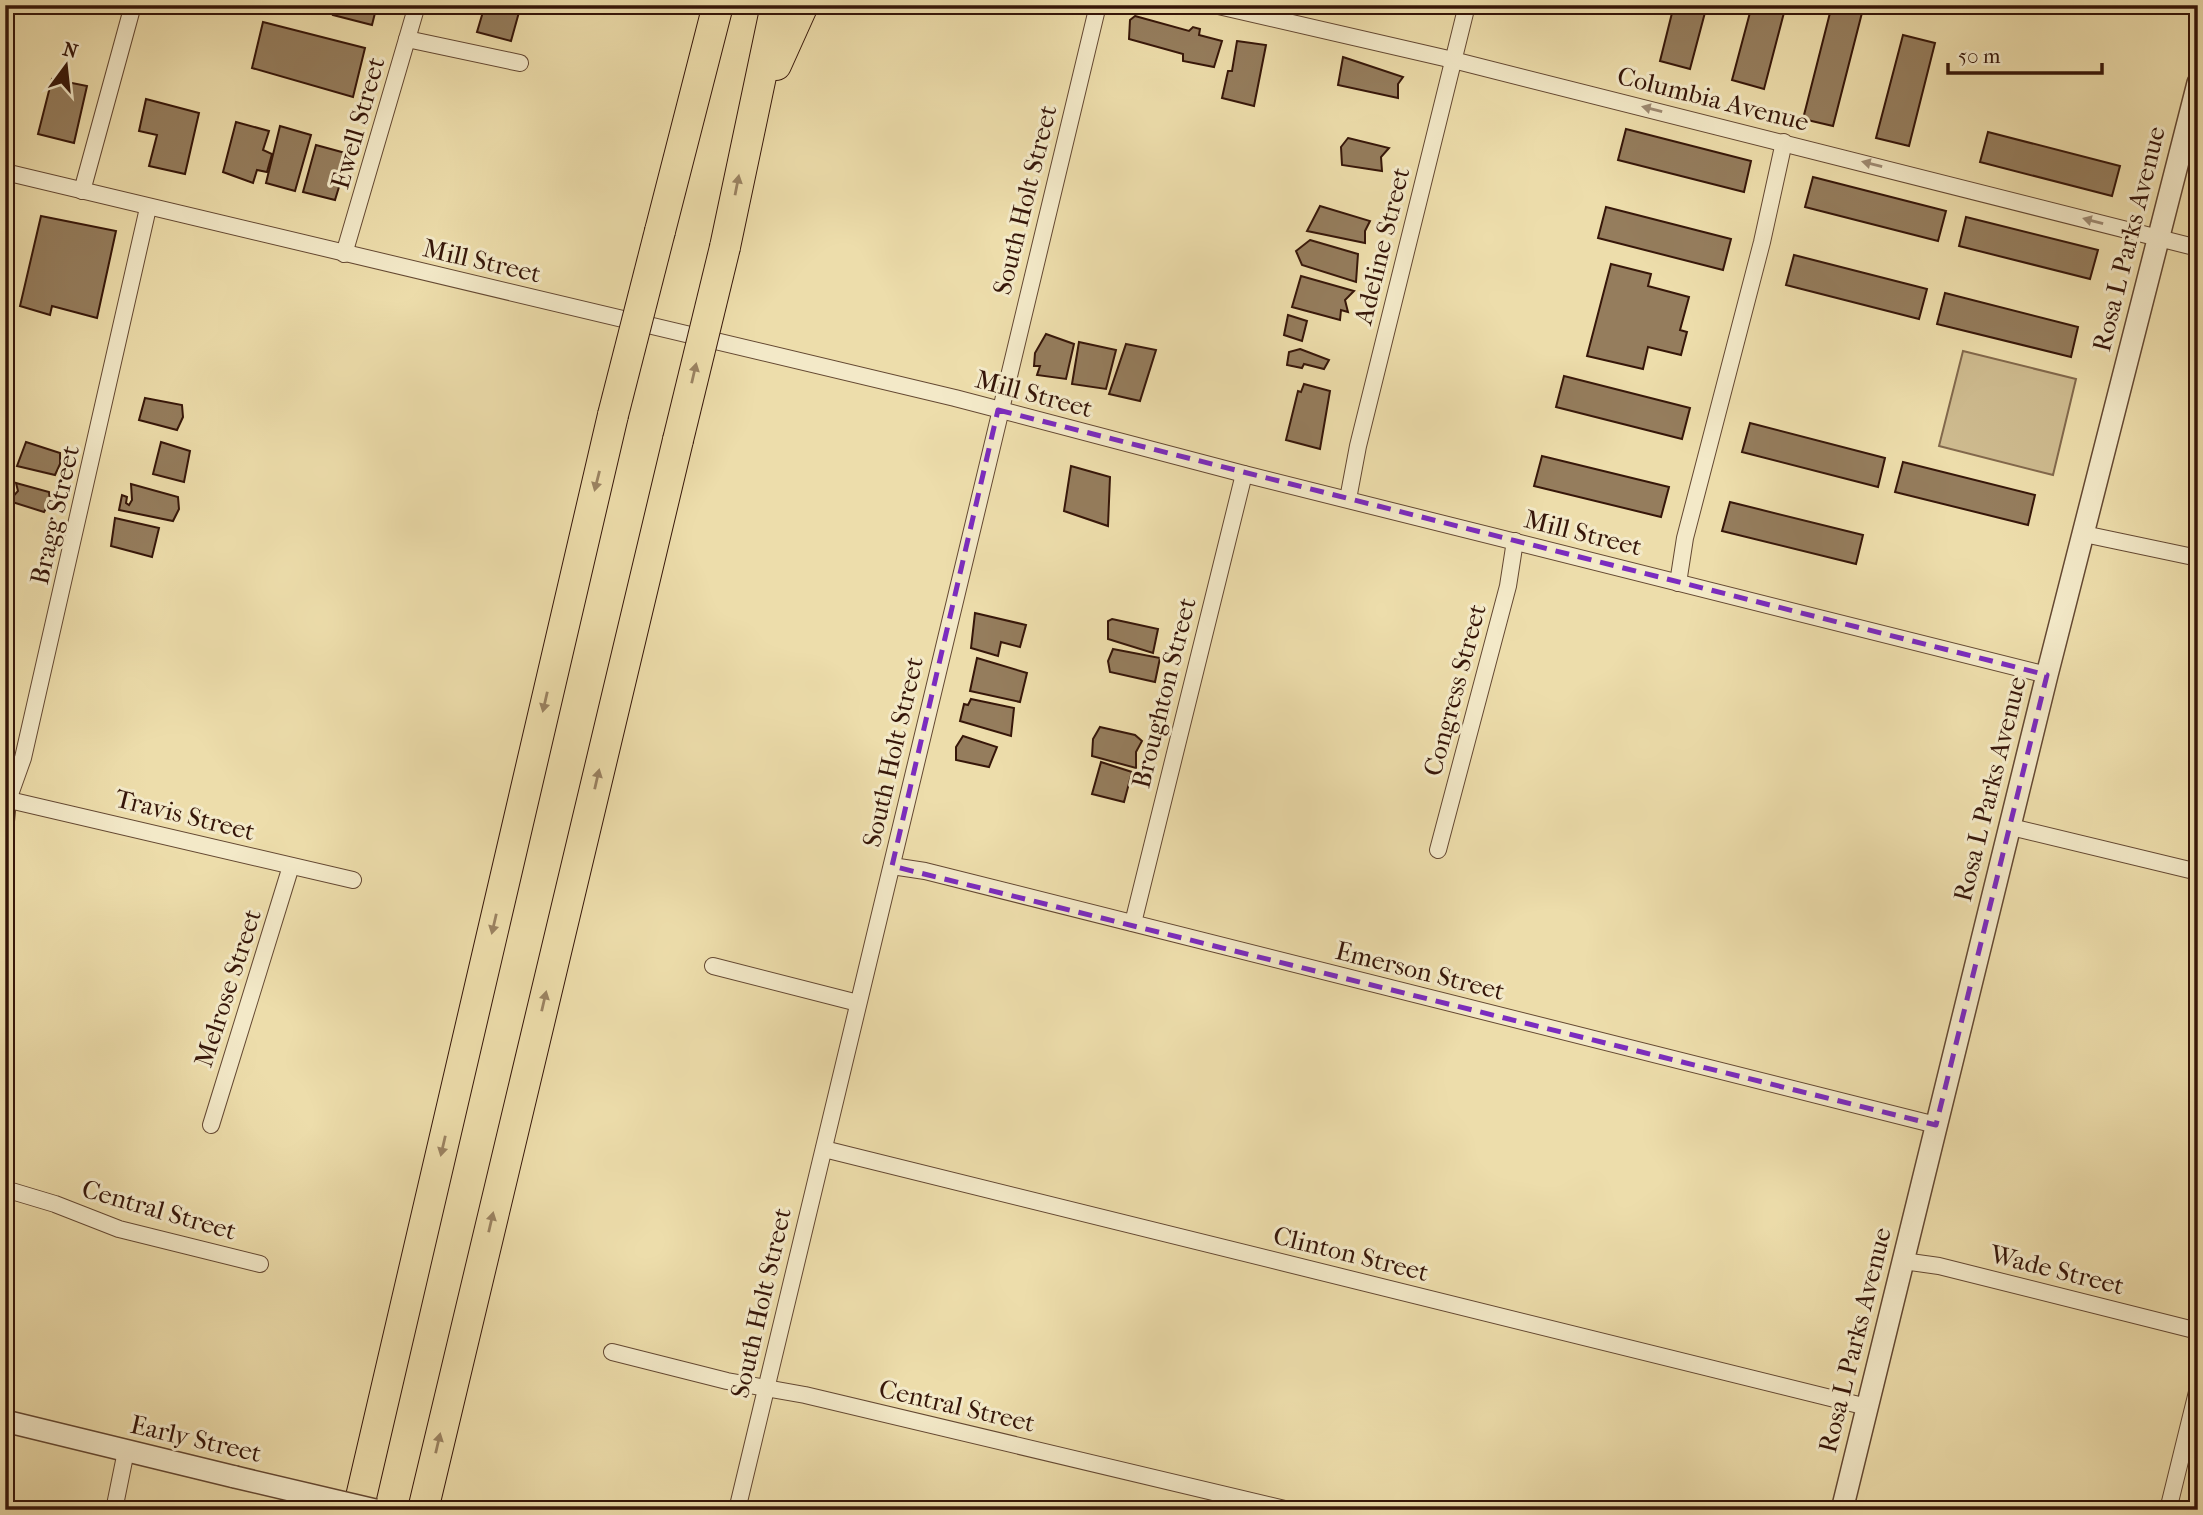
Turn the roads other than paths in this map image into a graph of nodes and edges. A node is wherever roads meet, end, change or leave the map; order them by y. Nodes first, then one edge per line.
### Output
1 (133, 5) edge
2 (417, 5) edge
3 (698, 5) edge
4 (718, 5) edge
5 (776, 5) edge
6 (803, 5) edge
7 (1098, 5) edge
8 (1214, 5) edge
9 (1467, 5) edge
10 (407, 39) junction
11 (1453, 60) junction
12 (520, 63) dead end
13 (2198, 83) edge
14 (688, 122) junction
15 (749, 122) junction
16 (1784, 142) junction
17 (5, 172) edge
18 (82, 191) junction
19 (148, 208) junction
20 (2159, 238) junction
21 (2198, 248) edge
22 (344, 254) junction
23 (998, 410) junction
24 (1244, 474) junction
25 (1348, 499) junction
26 (2084, 534) junction
27 (1515, 541) junction
28 (2198, 558) edge
29 (1678, 583) junction
30 (2047, 675) junction
31 (6, 799) edge
32 (2011, 827) junction
33 (5, 832) edge
34 (1438, 850) dead end
35 (291, 866) junction
36 (892, 866) junction
37 (2198, 872) edge
38 (353, 880) dead end
39 (1133, 923) junction
40 (713, 966) dead end
41 (859, 1003) junction
42 (211, 1125) dead end
43 (1937, 1125) junction
44 (824, 1149) junction
45 (5, 1188) edge
46 (1903, 1261) junction
47 (260, 1264) dead end
48 (2198, 1331) edge
49 (612, 1352) dead end
50 (766, 1388) junction
51 (2198, 1388) edge
52 (1867, 1407) junction
53 (5, 1421) edge
54 (126, 1451) junction
55 (114, 1510) edge
56 (358, 1510) edge
57 (375, 1510) edge
58 (423, 1510) edge
59 (737, 1510) edge
60 (1289, 1510) edge
61 (1842, 1510) edge
62 (2168, 1510) edge

1 - 18 street
2 - 10 street, Ewell Street
3 - 14 highway
4 - 14 highway
5 - 15 highway
6 - 15 highway
7 - 23 street, South Holt Street
8 - 11 street, Columbia Avenue
9 - 11 street, Adeline Street
10 - 12 street
10 - 22 street, Ewell Street
16 -> 11 street, Columbia Avenue
11 - 25 street, Adeline Street
13 - 20 street, Rosa L Parks Avenue
14 -> 56 highway, bridge
58 -> 15 highway, bridge
20 -> 16 street, Columbia Avenue
16 - 29 street
17 - 18 street, Mill Street
18 - 19 street, Mill Street
19 - 22 street, Mill Street
19 - 31 street, Bragg Street
20 - 21 street, Columbia Avenue
20 - 26 street, Rosa L Parks Avenue
22 - 23 street, Mill Street
23 - 24 street, Mill Street
23 - 36 street, South Holt Street
24 - 25 street, Mill Street
24 - 39 street, Broughton Street
25 - 27 street, Mill Street
26 - 28 street
26 - 30 street, Rosa L Parks Avenue
27 - 29 street, Mill Street
27 - 34 street, Congress Street
29 - 30 street, Mill Street
30 - 32 street, Rosa L Parks Avenue
31 - 33 street, Bragg Street
31 - 35 street, Travis Street
32 - 37 street
32 - 43 street, Rosa L Parks Avenue
35 - 38 street, Travis Street
35 - 42 street, Melrose Street
36 - 39 street, Emerson Street
36 - 41 street, South Holt Street
39 - 43 street, Emerson Street
40 - 41 street
41 - 44 street, South Holt Street
43 - 46 street, Rosa L Parks Avenue
44 - 50 street, South Holt Street
44 - 52 street, Clinton Street
45 - 47 street, Central Street
46 - 48 street, Wade Street
46 - 52 street, Rosa L Parks Avenue
49 - 50 street, Central Street
50 - 59 street, South Holt Street
50 - 60 street, Central Street
51 - 62 street
52 - 61 street, Rosa L Parks Avenue
53 - 54 street, Early Street
54 - 55 street
54 - 57 street, Early Street, bridge

